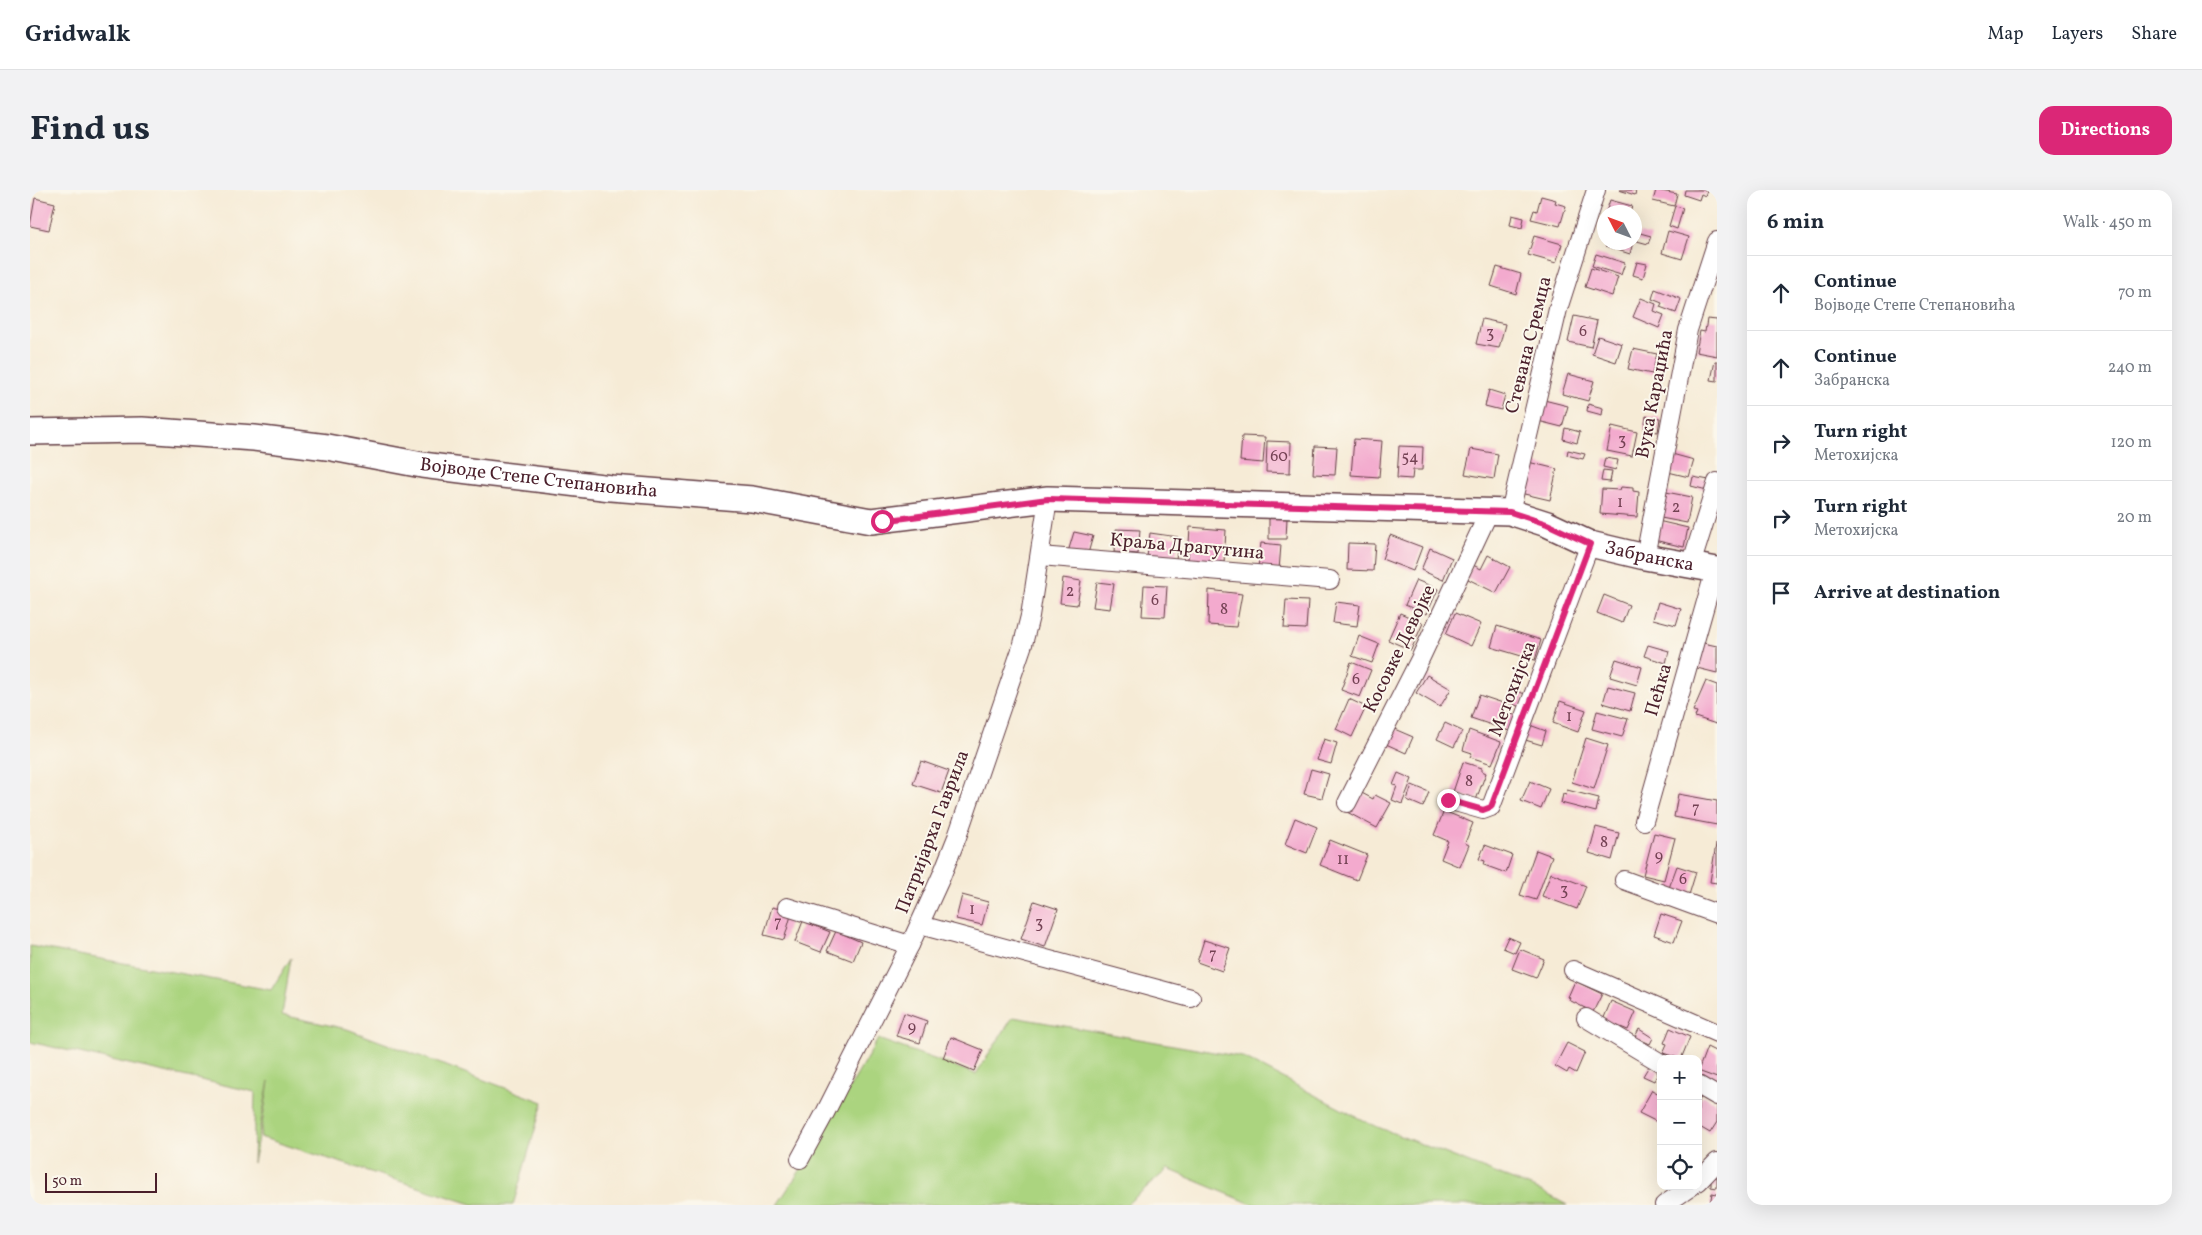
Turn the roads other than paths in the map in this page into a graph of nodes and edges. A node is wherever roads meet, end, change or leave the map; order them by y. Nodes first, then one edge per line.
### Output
1 (1596, 190) edge
2 (1717, 241) edge
3 (30, 432) edge
4 (1717, 482) edge
5 (1048, 499) junction
6 (1499, 512) junction
7 (1710, 522) edge
8 (1590, 544) junction
9 (1040, 556) junction
10 (1645, 557) junction
11 (1708, 568) edge
12 (1330, 580) dead end
13 (1448, 800) dead end
14 (1347, 803) dead end
15 (1644, 821) dead end
16 (1624, 880) dead end
17 (787, 907) dead end
18 (1717, 914) edge
19 (920, 925) junction
20 (910, 945) junction
21 (1573, 970) dead end
22 (1191, 998) dead end
23 (1586, 1018) dead end
24 (1717, 1032) edge
25 (1657, 1061) edge
26 (1702, 1087) edge
27 (1717, 1096) edge
28 (800, 1160) dead end
29 (1717, 1162) edge
30 (1702, 1178) edge
31 (1686, 1190) edge
32 (1664, 1205) edge

1 - 6 street, Стевана Сремца
2 - 10 street, Вука Караџића
3 - 5 street, Војводе Степе Степановића
4 - 7 street, Пећка
5 - 6 street, Забранска
5 - 9 street, Патријарха Гаврила
6 - 8 street, Забранска
6 - 14 street, Косовке Девојке
7 - 11 street, Пећка
8 - 10 street, Забранска
8 - 13 street, Метохијска
9 - 12 street, Краља Драгутина
9 - 19 street, Патријарха Гаврила
10 - 11 street, Забранска
11 - 15 street, Пећка
16 - 18 street
17 - 20 street
19 - 20 street, Патријарха Гаврила
19 - 22 street
20 - 28 street, Патријарха Гаврила
21 - 24 street
23 - 25 street
26 - 27 street
29 - 30 street
31 - 32 street

